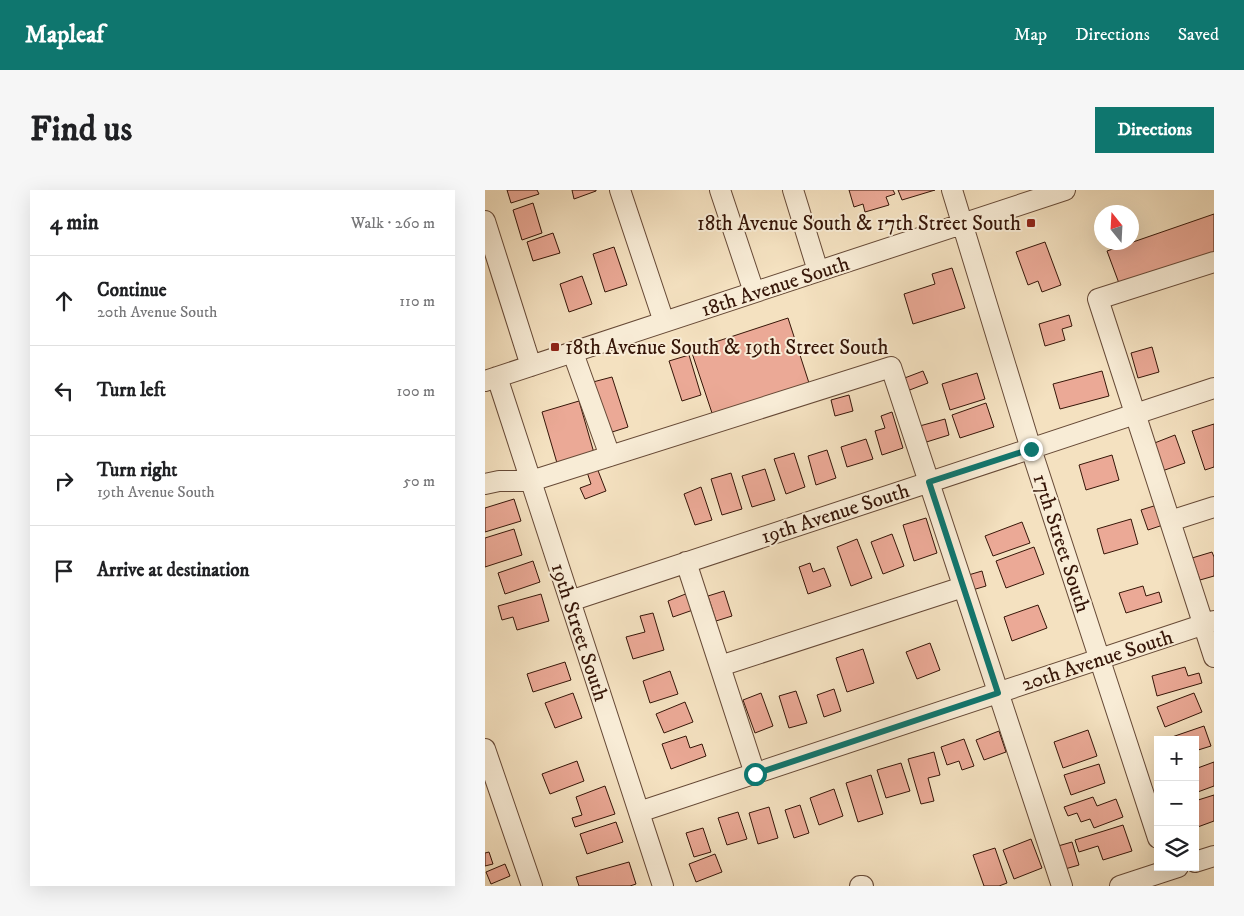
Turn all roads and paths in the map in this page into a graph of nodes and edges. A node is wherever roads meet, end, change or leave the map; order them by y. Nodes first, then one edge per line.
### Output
1 (620, 190) edge
2 (720, 190) edge
3 (793, 190) edge
4 (951, 190) edge
5 (1065, 190) edge
6 (485, 221) edge
7 (962, 224) junction
8 (1214, 262) edge
9 (818, 272) junction
10 (754, 292) junction
11 (663, 322) junction
12 (573, 353) junction
13 (531, 366) junction
14 (491, 379) edge
15 (1214, 388) edge
16 (1136, 414) junction
17 (1031, 449) junction
18 (610, 456) junction
19 (531, 481) junction
20 (929, 482) junction
21 (485, 484) edge
22 (1214, 507) edge
23 (1170, 521) junction
24 (686, 562) junction
25 (963, 587) junction
26 (570, 601) junction
27 (1209, 623) edge
28 (1214, 657) edge
29 (1099, 659) junction
30 (719, 666) junction
31 (998, 693) junction
32 (485, 749) edge
33 (755, 774) junction
34 (639, 812) junction
35 (1154, 826) edge
36 (1214, 856) edge
37 (1199, 861) edge
38 (1172, 873) edge
39 (532, 886) edge
40 (663, 886) edge
41 (1062, 886) edge
42 (1120, 886) edge

1 - 11 street
2 - 10 street
3 - 9 street
4 - 7 street, 17th Street South
5 - 7 street, 18th Avenue South
6 - 13 street
7 - 9 street, 18th Avenue South
7 - 17 street, 17th Street South
8 - 16 street
9 - 10 street, 18th Avenue South
10 - 11 street, 18th Avenue South
11 - 12 street, 18th Avenue South
12 - 13 street, 18th Avenue South
12 - 18 street
13 - 14 street, 18th Avenue South
14 - 19 street, 19th Street South
15 - 16 street, 19th Avenue South
16 - 17 street, 19th Avenue South
16 - 23 street
17 - 20 street, 19th Avenue South
17 - 29 street, 17th Street South
18 - 19 street
18 - 20 street
19 - 21 street
19 - 26 street, 19th Street South
20 - 24 street, 19th Avenue South
20 - 25 street
22 - 23 street
23 - 27 street
24 - 26 street, 19th Avenue South
24 - 30 street
25 - 30 street
25 - 31 street
26 - 34 street, 19th Street South
27 - 28 street
27 - 29 street, 20th Avenue South
29 - 31 street, 20th Avenue South
29 - 35 street, 17th Street South
30 - 33 street
31 - 33 street, 20th Avenue South
31 - 41 street
32 - 39 street
33 - 34 street, 20th Avenue South
34 - 40 street, 19th Street South
36 - 37 street
38 - 42 street

